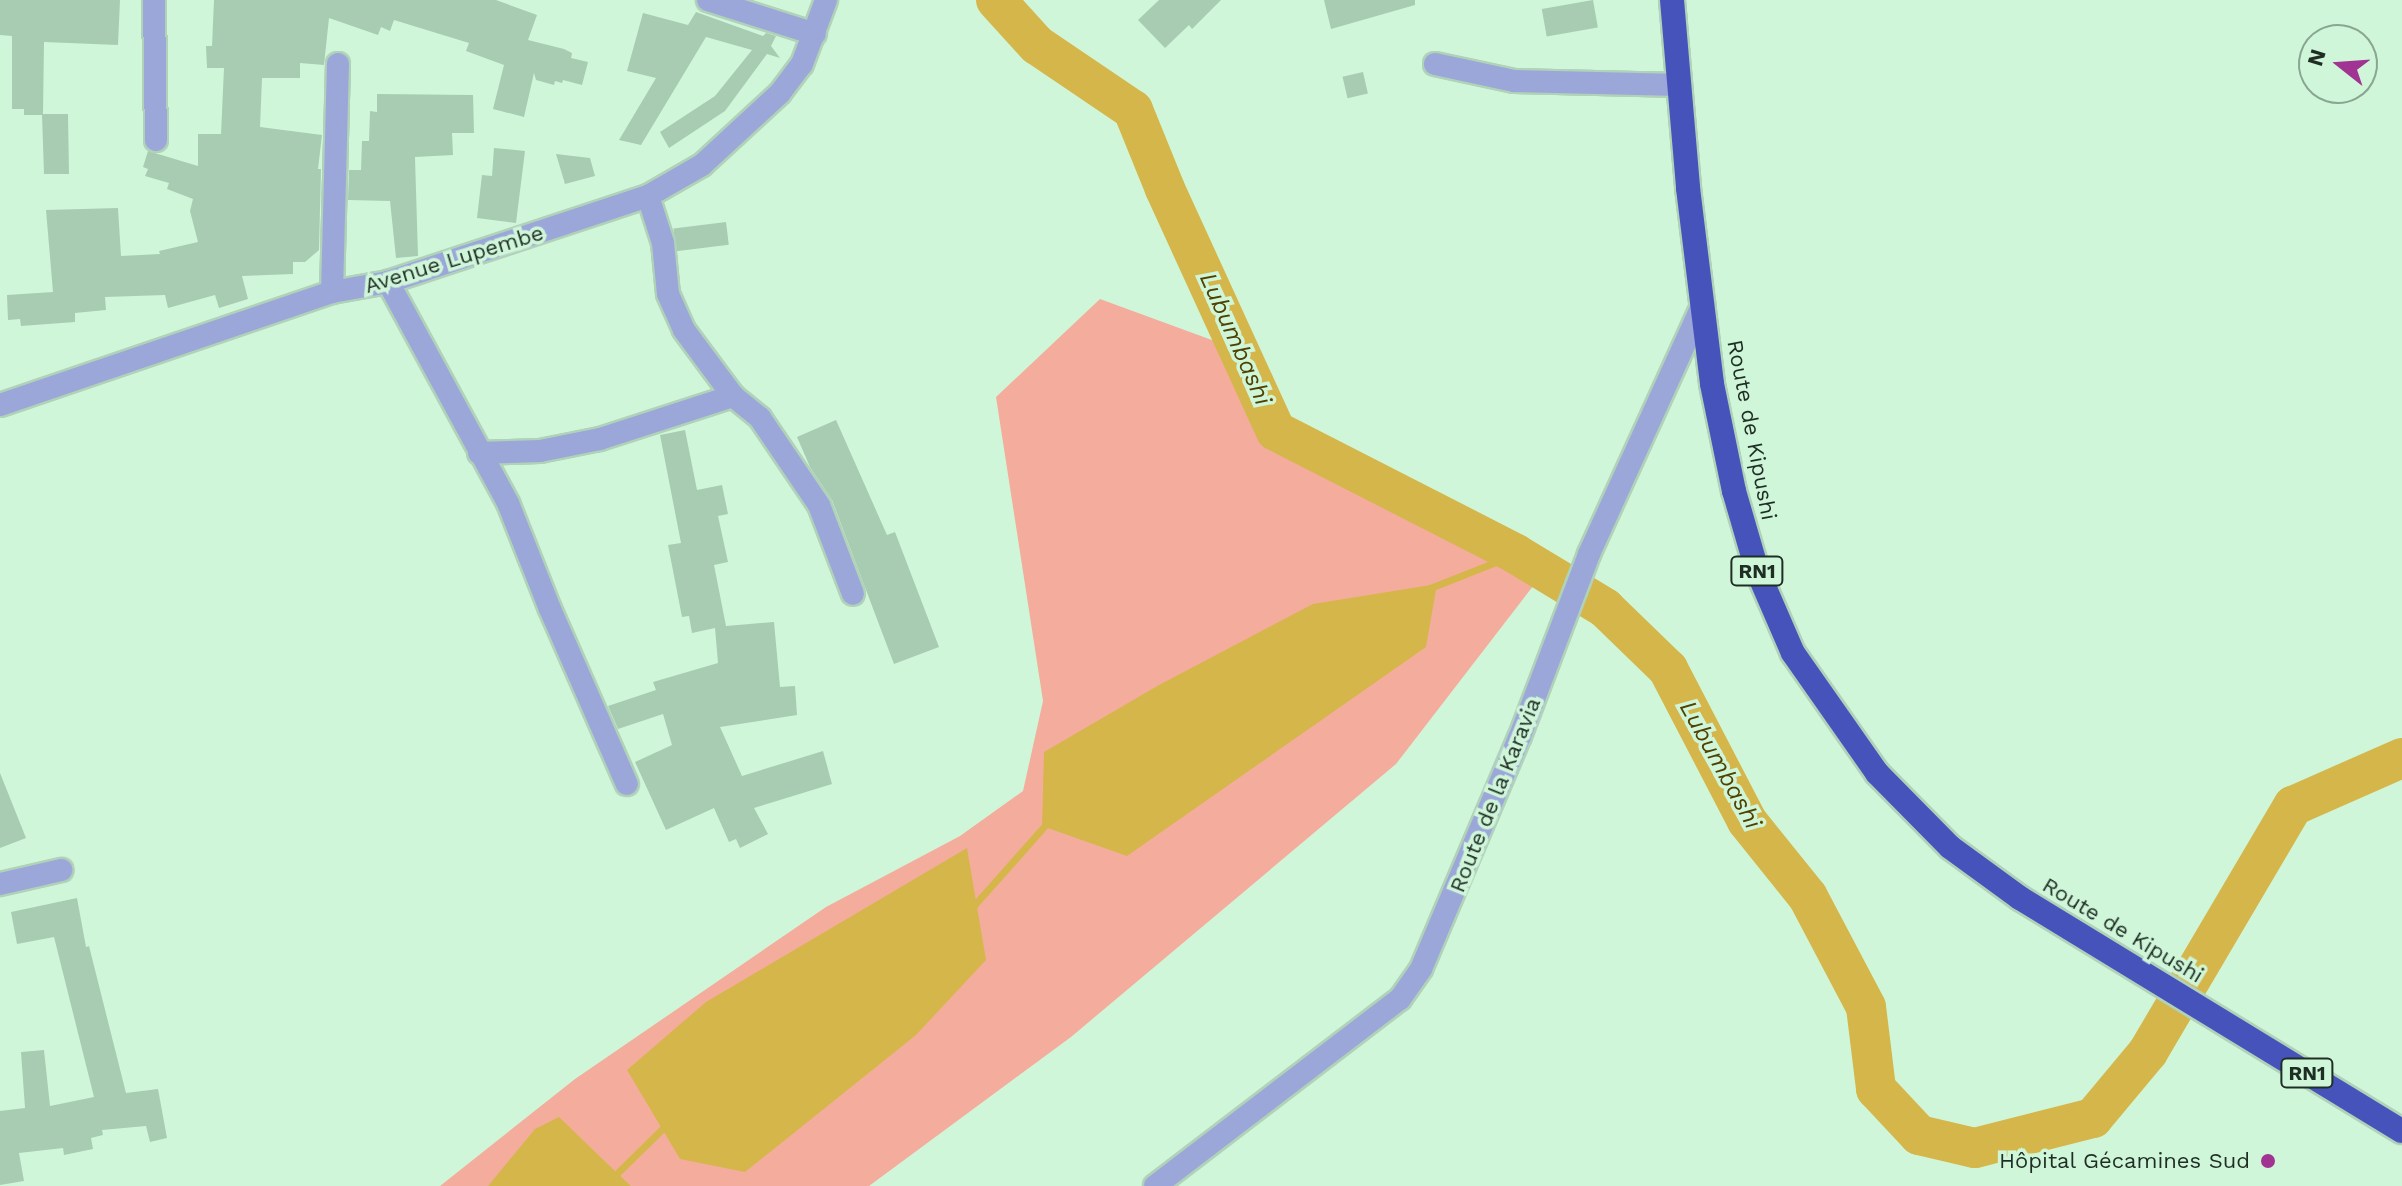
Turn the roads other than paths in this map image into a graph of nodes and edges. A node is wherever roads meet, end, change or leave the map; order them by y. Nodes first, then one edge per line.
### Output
1 (154, 0) edge
2 (708, 0) edge
3 (826, 0) edge
4 (1672, 0) edge
5 (815, 34) junction
6 (338, 64) dead end
7 (1435, 64) dead end
8 (1679, 85) junction
9 (156, 140) dead end
10 (648, 196) junction
11 (388, 282) junction
12 (332, 292) junction
13 (1703, 304) junction
14 (733, 396) junction
15 (0, 405) edge
16 (479, 453) junction
17 (853, 594) dead end
18 (627, 784) dead end
19 (61, 870) dead end
20 (0, 884) edge
21 (2402, 1131) edge
22 (1155, 1186) edge

1 - 9 street
2 - 5 street
3 - 5 street, Avenue Lupembe
4 - 8 highway, Route de Kipushi / RN1
5 - 10 street, Avenue Lupembe
6 - 12 street
7 - 8 street
8 - 13 highway, Route de Kipushi / RN1
10 - 11 street, Avenue Lupembe
10 - 14 street
11 - 12 street, Avenue Lupembe
11 - 16 street
12 - 15 street, Avenue Lupembe
13 - 21 highway, Route de Kipushi / RN1
13 - 22 street, Route de la Karavia
14 - 16 street
14 - 17 street
16 - 18 street
19 - 20 street

